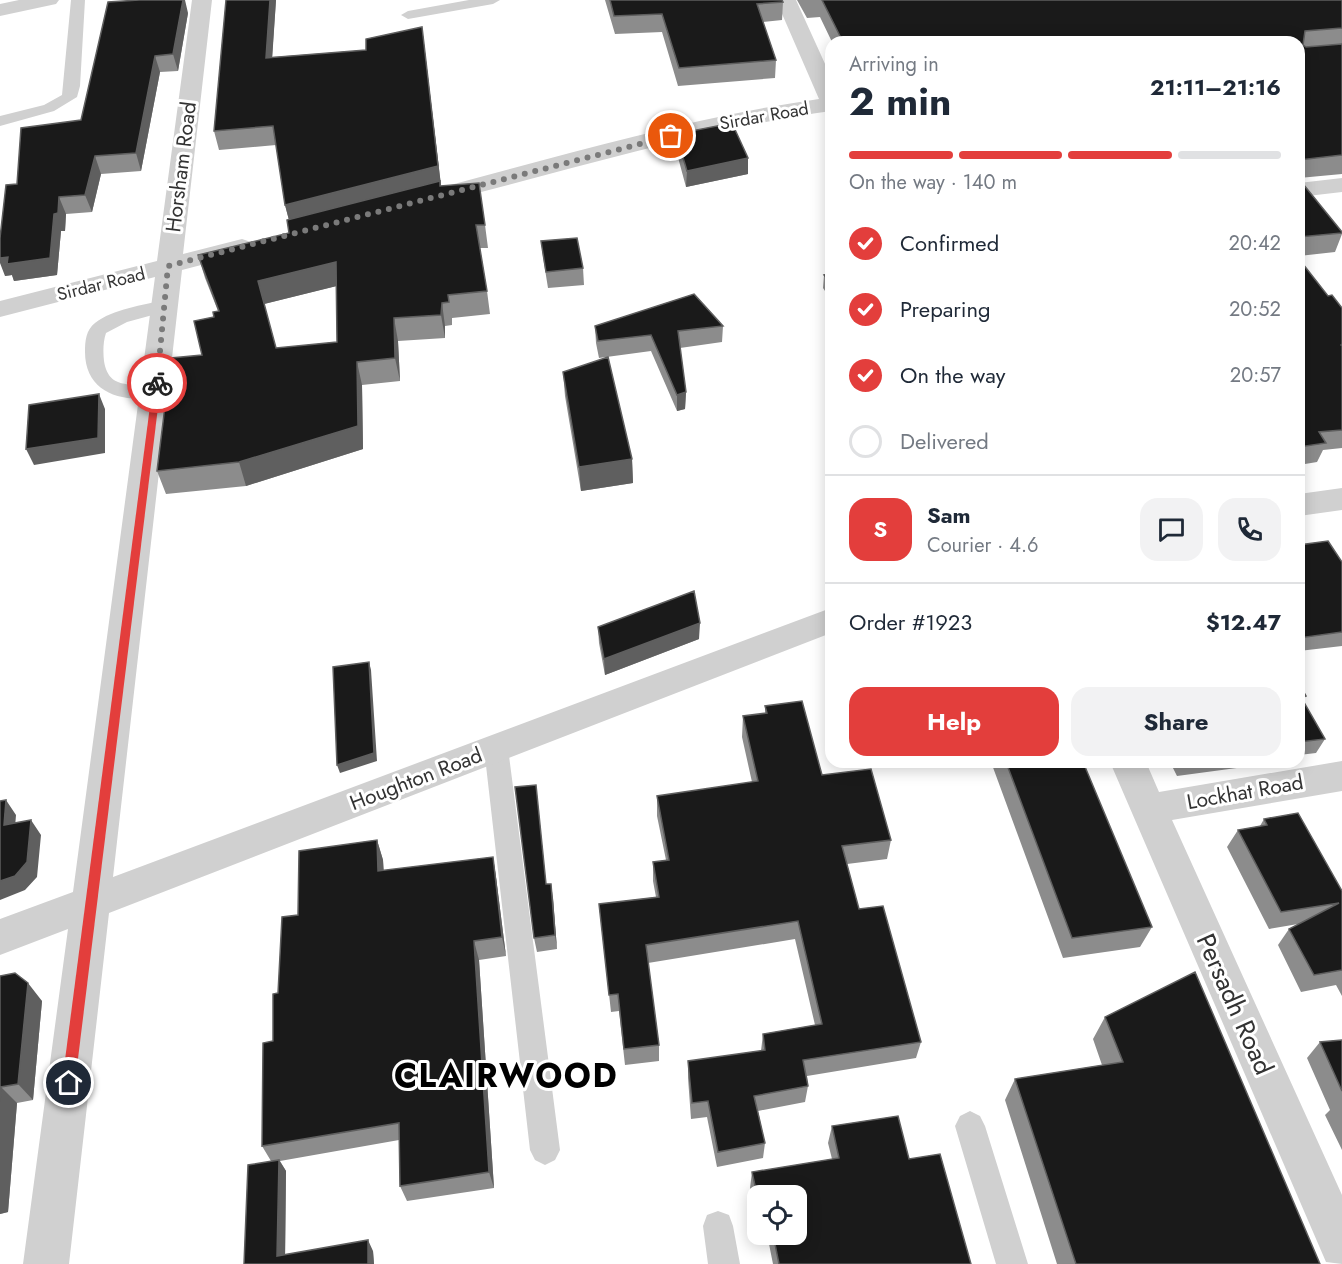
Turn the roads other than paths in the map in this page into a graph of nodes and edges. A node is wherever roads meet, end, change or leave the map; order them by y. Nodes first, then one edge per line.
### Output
1 (49, 0) edge
2 (78, 0) edge
3 (202, 0) edge
4 (493, 0) edge
5 (786, 0) edge
6 (0, 10) edge
7 (408, 15) dead end
8 (825, 89) edge
9 (825, 104) edge
10 (0, 121) edge
11 (1342, 185) edge
12 (1305, 189) edge
13 (419, 201) edge
14 (259, 243) edge
15 (168, 266) junction
16 (165, 306) junction
17 (0, 309) edge
18 (156, 391) junction
19 (1342, 499) edge
20 (1305, 504) edge
21 (825, 622) edge
22 (496, 748) junction
23 (1131, 768) edge
24 (1342, 776) edge
25 (1149, 809) junction
26 (91, 902) junction
27 (0, 937) edge
28 (970, 1126) dead end
29 (545, 1150) dead end
30 (718, 1226) dead end
31 (1342, 1246) edge
32 (46, 1264) edge
33 (724, 1264) edge
34 (1012, 1264) edge

1 - 6 street
2 - 10 lane
3 - 15 street, Horsham Road
4 - 7 lane
5 - 8 street
9 - 13 street, Sirdar Road
11 - 12 street
14 - 15 street, Sirdar Road
15 - 16 street, Horsham Road
15 - 17 street, Sirdar Road
16 - 18 street, Horsham Road
16 - 18 lane
18 - 26 street, Horsham Road
19 - 20 street
21 - 22 street, Houghton Road
22 - 26 street, Houghton Road
22 - 29 lane
23 - 25 street, Persadh Road
24 - 25 street, Lockhat Road
25 - 31 street, Persadh Road
26 - 27 street, Houghton Road
26 - 32 street, Horsham Road
28 - 34 lane
30 - 33 lane

